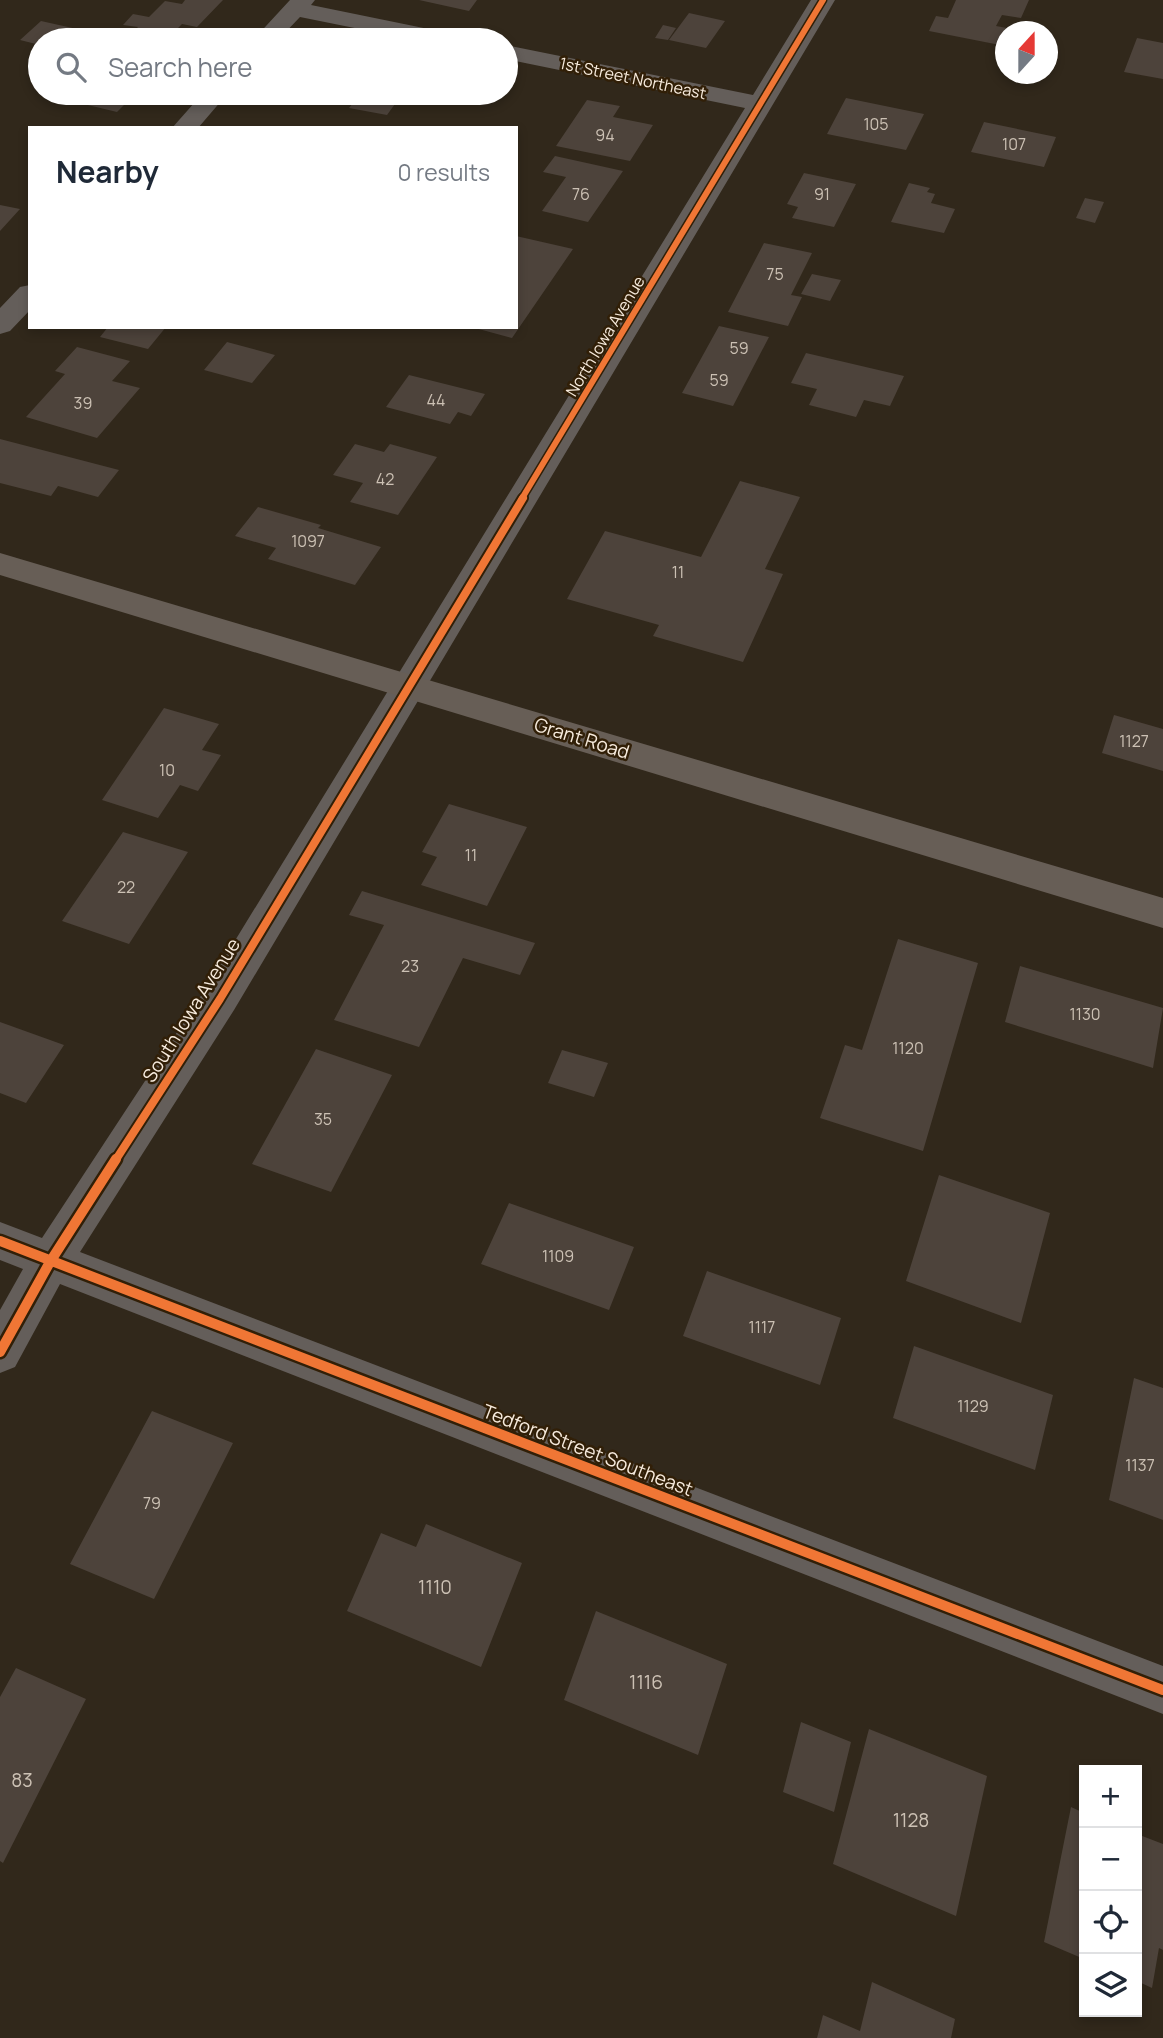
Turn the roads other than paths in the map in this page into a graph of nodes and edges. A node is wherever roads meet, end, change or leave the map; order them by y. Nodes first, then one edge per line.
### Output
1 (823, 0) edge
2 (299, 4) edge
3 (276, 28) edge
4 (398, 28) edge
5 (518, 54) edge
6 (761, 104) junction
7 (205, 105) edge
8 (186, 126) edge
9 (28, 295) edge
10 (0, 325) edge
11 (0, 564) edge
12 (409, 686) junction
13 (1163, 913) edge
14 (0, 1241) edge
15 (51, 1262) junction
16 (0, 1352) edge
17 (1163, 1690) edge

1 - 6 street, North Iowa Avenue
2 - 3 street
2 - 4 street
5 - 6 street, 1st Street Northeast
6 - 12 street, North Iowa Avenue
7 - 8 street
9 - 10 street
11 - 12 main road, Grant Road
12 - 13 main road, Grant Road
12 - 15 street, South Iowa Avenue
14 - 15 street, Tedford Street Southeast
15 - 16 street, South Iowa Avenue
15 - 17 street, Tedford Street Southeast

